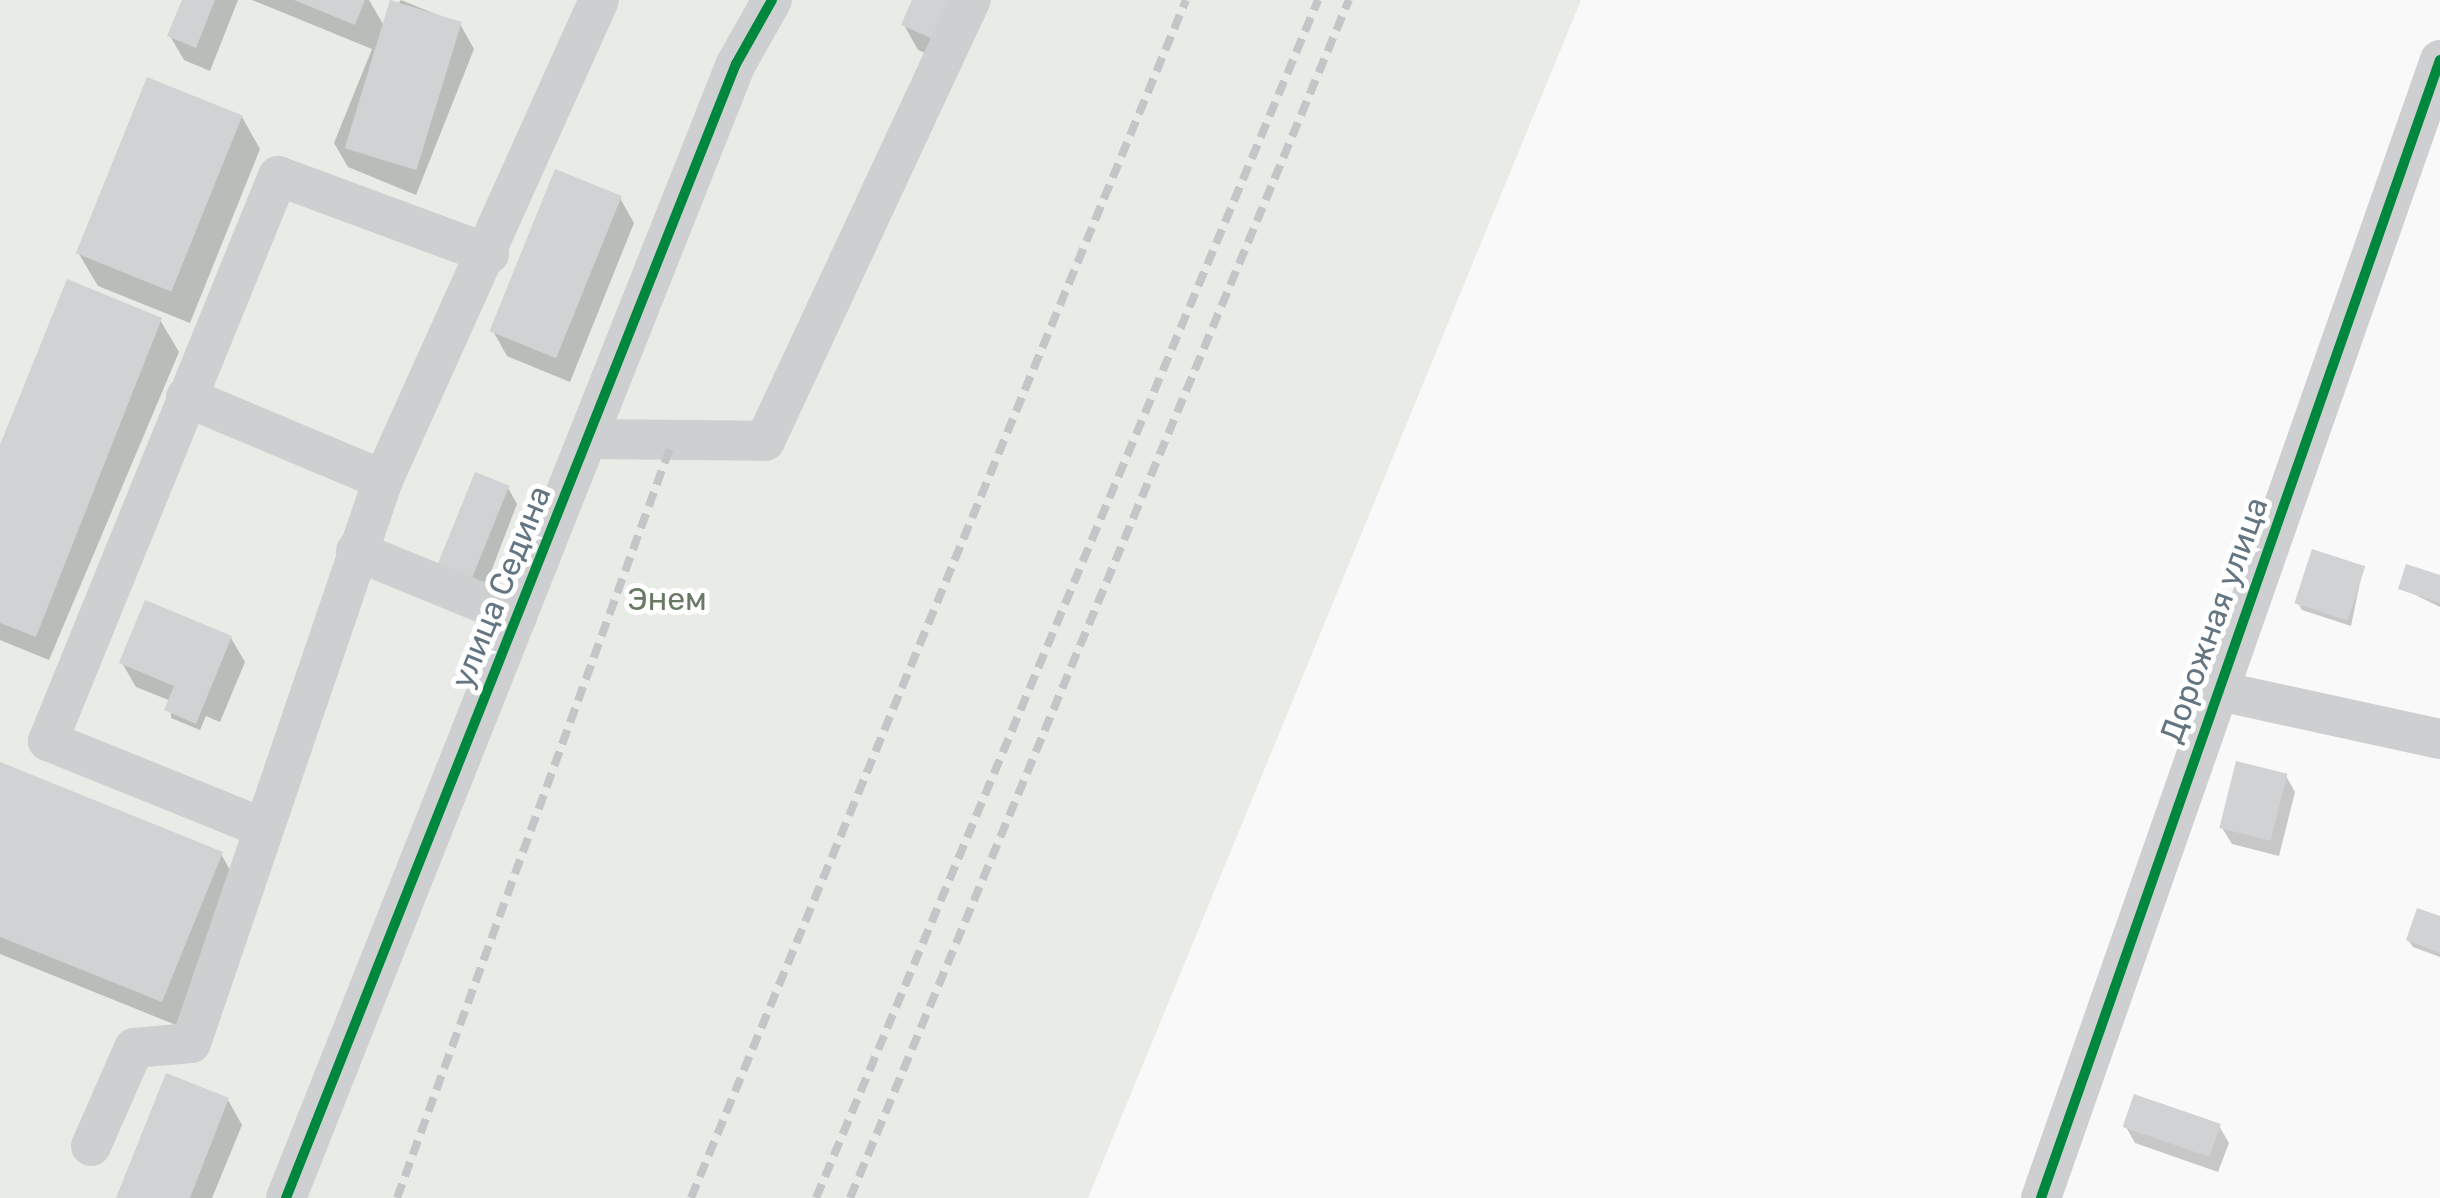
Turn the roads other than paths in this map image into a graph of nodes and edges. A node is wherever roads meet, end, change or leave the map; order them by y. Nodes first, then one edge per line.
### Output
1 (599, 0) edge
2 (772, 0) edge
3 (971, 0) edge
4 (2440, 60) edge
5 (2430, 121) edge
6 (489, 254) junction
7 (186, 397) junction
8 (587, 439) junction
9 (383, 480) junction
10 (356, 551) junction
11 (516, 616) junction
12 (2215, 690) junction
13 (2440, 740) edge
14 (261, 827) junction
15 (91, 1146) dead end
16 (286, 1198) edge
17 (2041, 1198) edge

1 - 6 street
2 - 8 street, улица Седина
3 - 8 street
4 - 5 street, Дорожная улица
5 - 12 street, Дорожная улица
6 - 7 street
6 - 9 street
7 - 9 street
7 - 14 street
8 - 11 street, улица Седина
9 - 10 street
10 - 11 street
10 - 14 street
11 - 16 street, улица Седина
12 - 13 street
12 - 17 street, Дорожная улица
14 - 15 street

